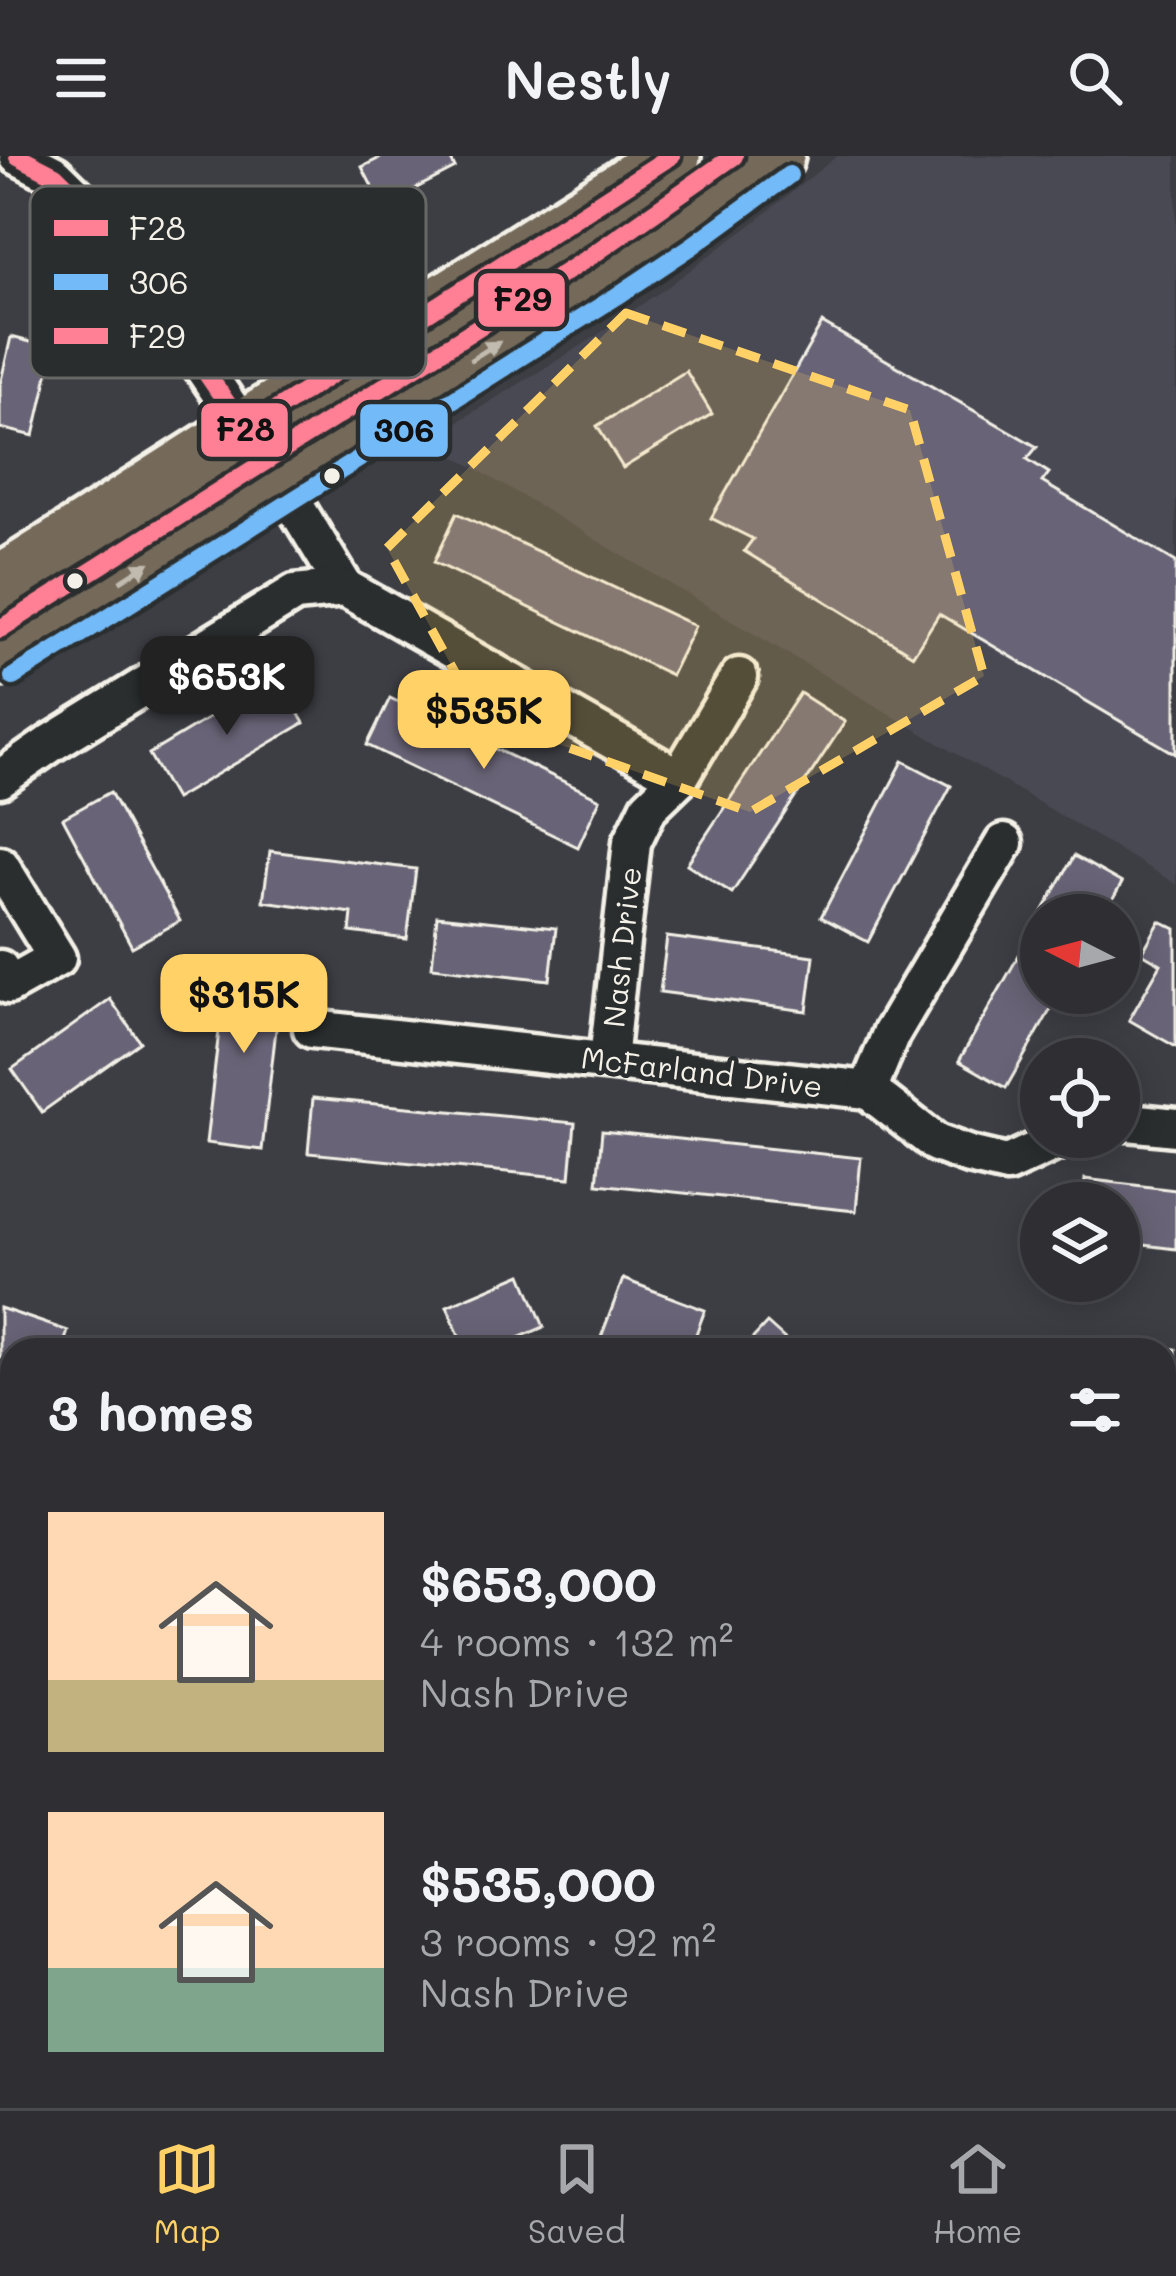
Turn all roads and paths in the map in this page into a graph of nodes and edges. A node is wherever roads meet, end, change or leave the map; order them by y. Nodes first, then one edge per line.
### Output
1 (18, 156) edge
2 (670, 156) edge
3 (775, 156) edge
4 (66, 186) edge
5 (426, 313) edge
6 (209, 378) edge
7 (325, 378) edge
8 (244, 430) junction
9 (280, 482) junction
10 (0, 585) edge
11 (345, 588) junction
12 (0, 657) edge
13 (739, 677) dead end
14 (679, 778) junction
15 (0, 779) edge
16 (1004, 843) dead end
17 (0, 866) edge
18 (0, 969) edge
19 (312, 1030) dead end
20 (608, 1060) junction
21 (868, 1090) junction
22 (1140, 1123) edge
23 (1176, 1127) edge
24 (1020, 1158) edge

1 - 4 street
2 - 5 main road
9 -> 3 main road
6 - 8 street
7 - 8 main road
8 - 9 street
8 - 10 main road
9 - 11 street
12 -> 9 main road
11 - 14 street
11 - 15 street
13 - 14 street, Nash Drive
14 - 20 street, Nash Drive
16 - 21 street
17 - 18 street
19 - 20 street, McFarland Drive
20 - 21 street, McFarland Drive
21 - 24 street
22 - 23 street

